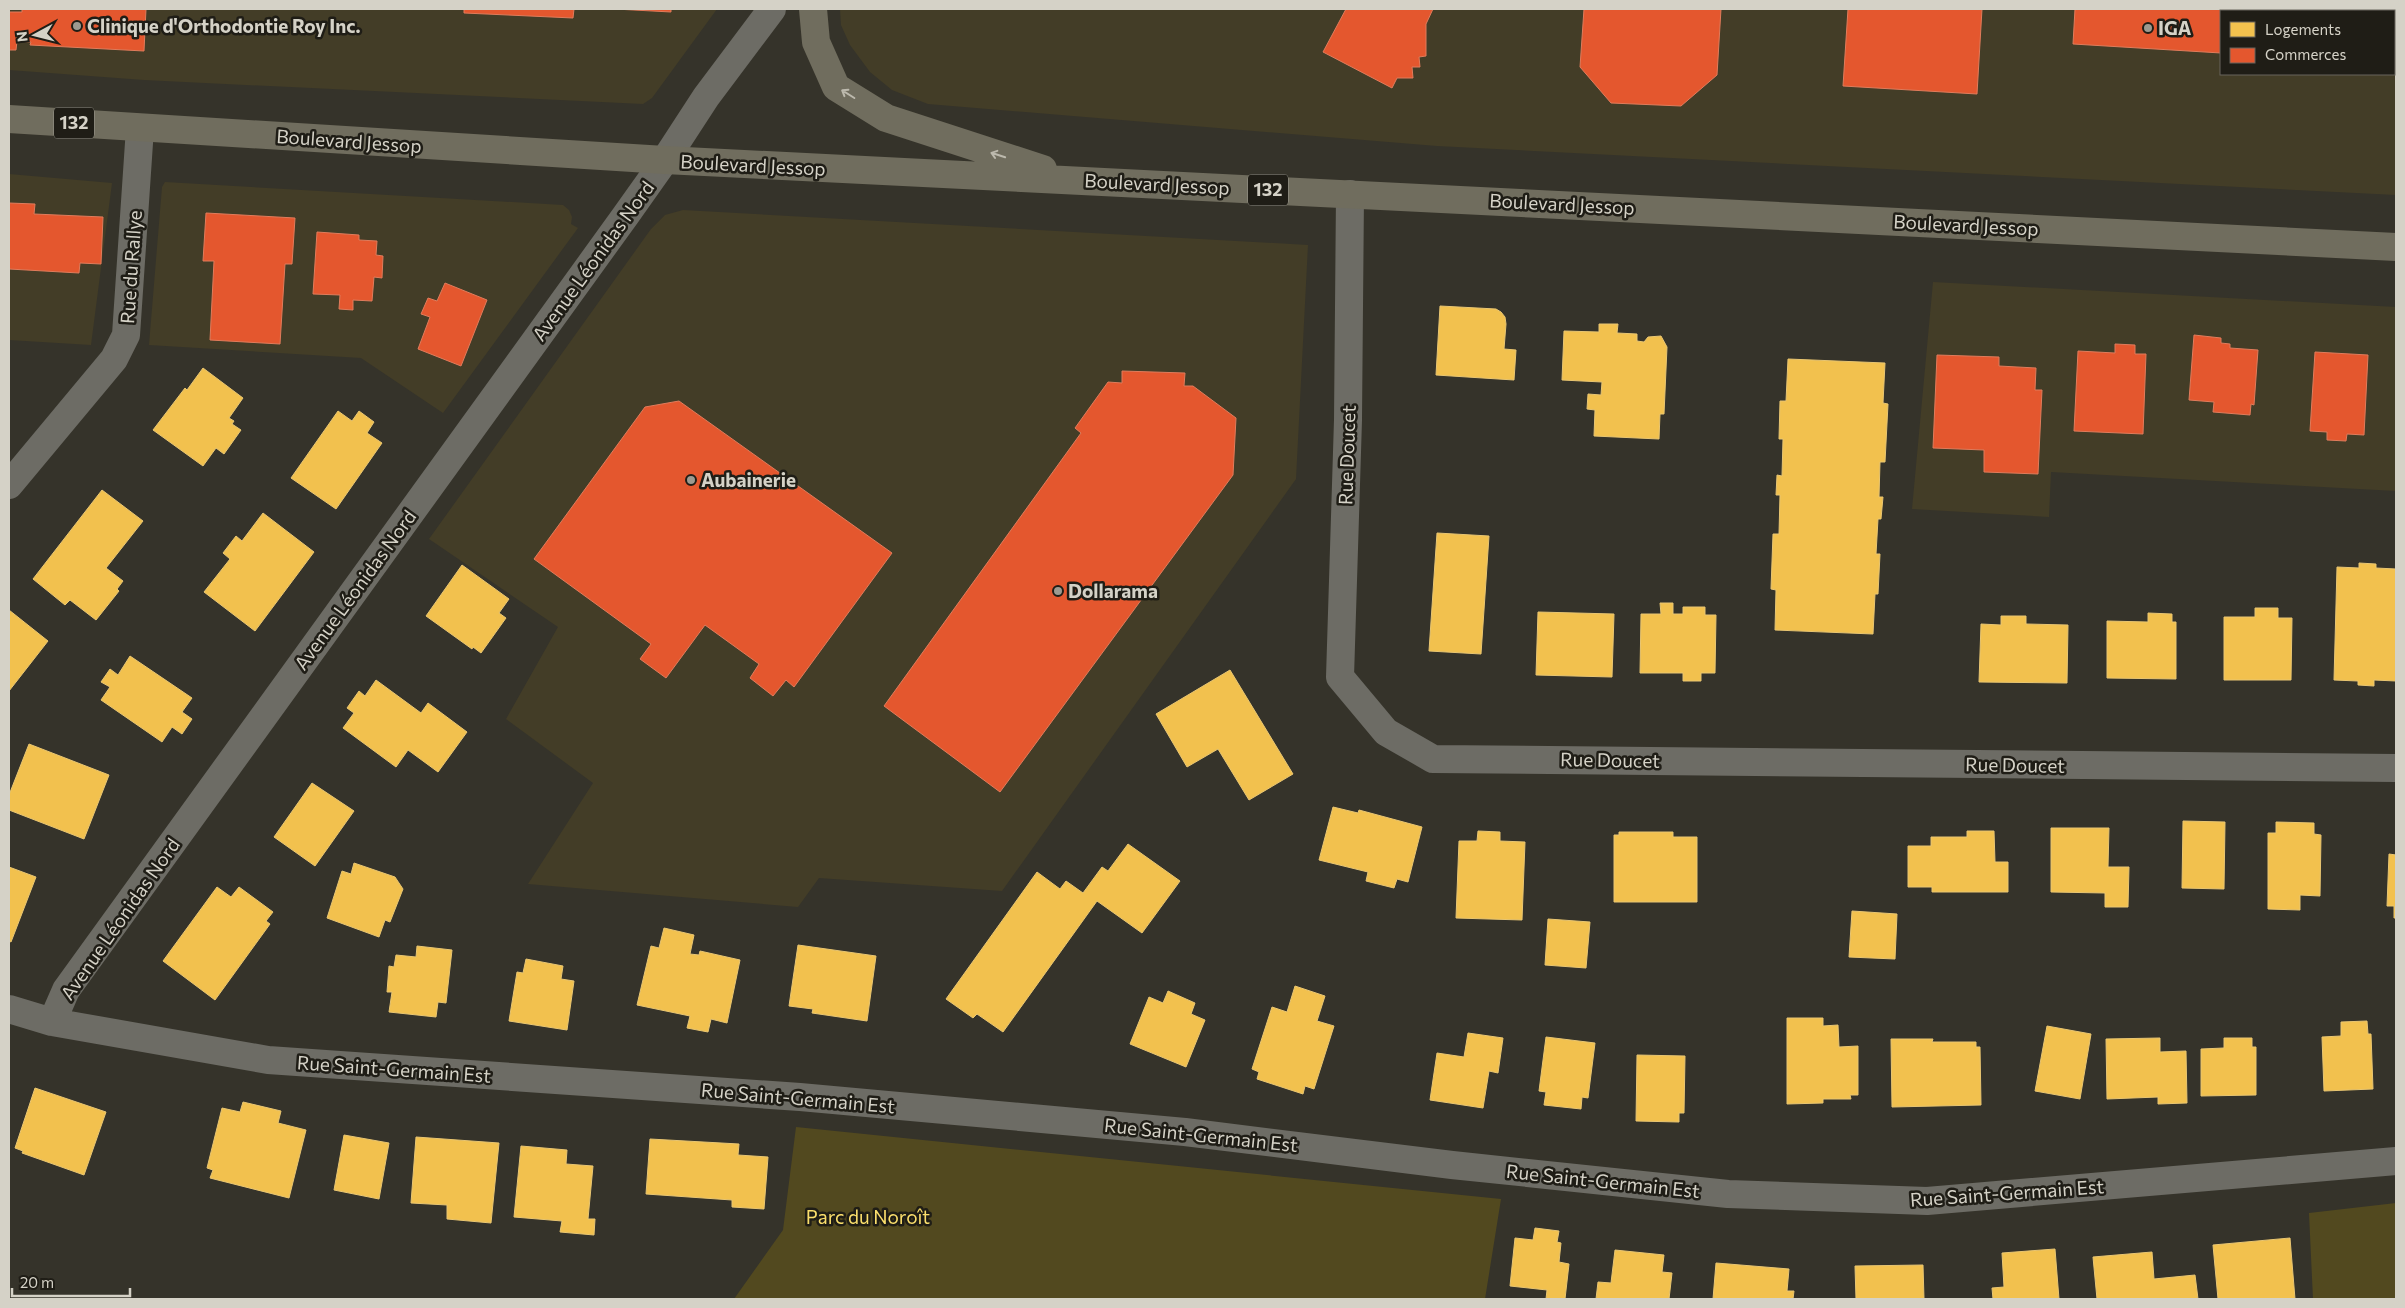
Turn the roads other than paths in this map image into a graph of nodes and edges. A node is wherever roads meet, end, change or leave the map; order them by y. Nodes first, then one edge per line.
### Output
1 (772, 9) edge
2 (813, 9) edge
3 (9, 119) edge
4 (140, 128) junction
5 (665, 160) junction
6 (1078, 180) junction
7 (1350, 194) junction
8 (2396, 247) edge
9 (9, 485) edge
10 (2396, 768) edge
11 (9, 1009) edge
12 (52, 1022) junction
13 (2396, 1161) edge

1 - 5 street, Avenue Léonidas Nord
6 -> 2 main road
3 - 4 main road, Boulevard Jessop / 132
4 - 5 main road, Boulevard Jessop / 132
4 - 9 street, Rue du Rallye
5 - 6 main road, Boulevard Jessop / 132
5 - 12 street, Avenue Léonidas Nord
6 - 7 main road, Boulevard Jessop / 132
7 - 8 main road, Boulevard Jessop / 132
7 - 10 street, Rue Doucet
11 - 12 street, Rue Saint-Germain Est
12 - 13 street, Rue Saint-Germain Est

